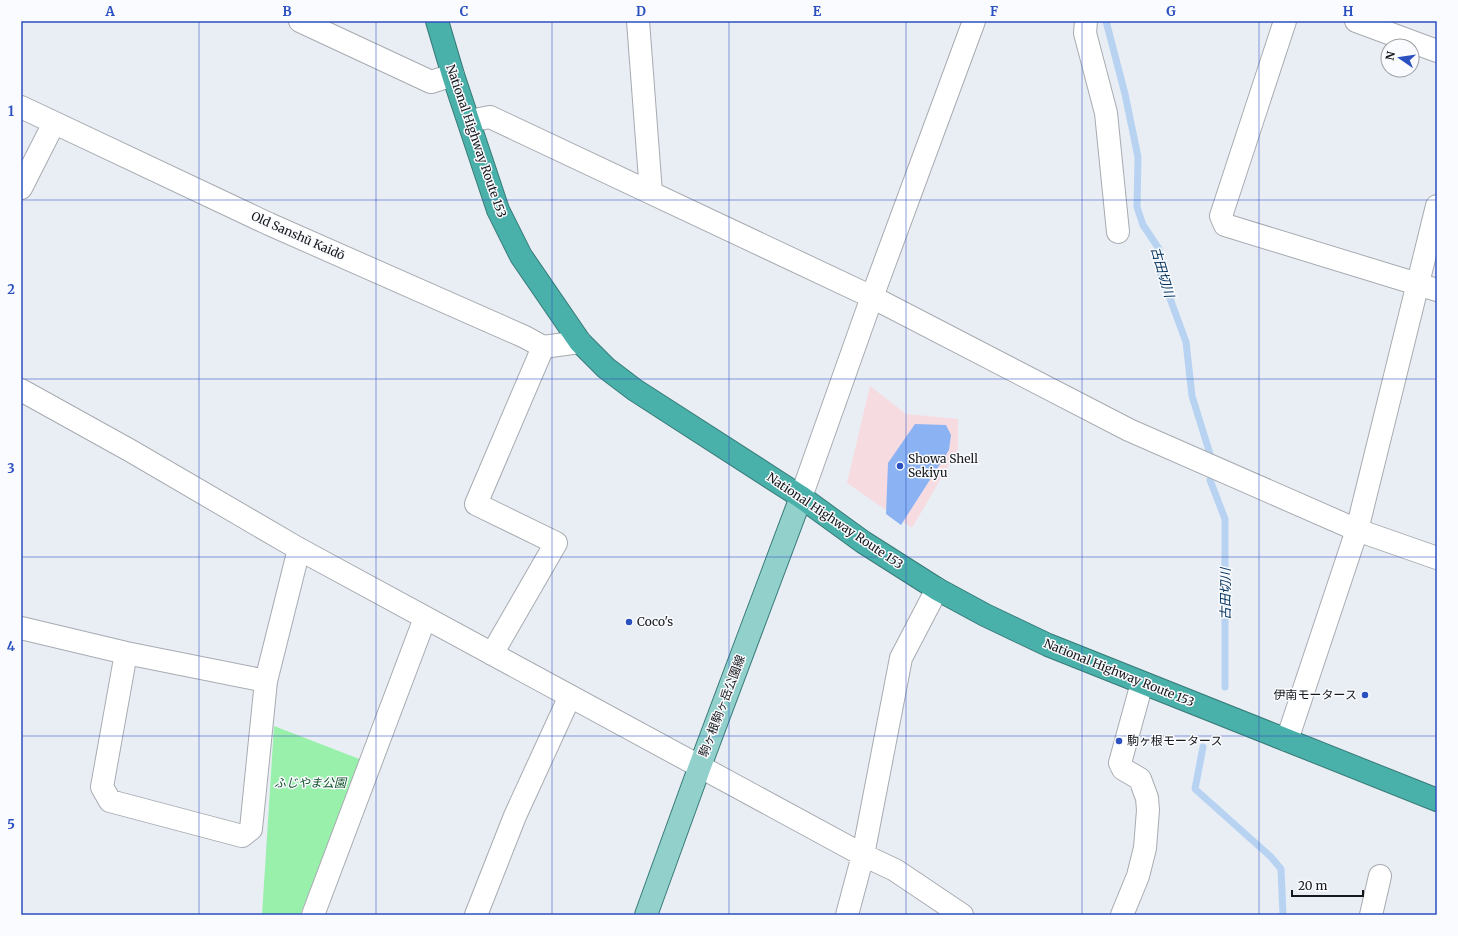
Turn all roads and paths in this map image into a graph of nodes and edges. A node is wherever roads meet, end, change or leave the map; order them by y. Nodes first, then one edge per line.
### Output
1 (300, 21) edge
2 (437, 21) edge
3 (638, 21) edge
4 (974, 21) edge
5 (1086, 21) edge
6 (1285, 21) edge
7 (1356, 21) edge
8 (1437, 51) edge
9 (453, 75) junction
10 (21, 107) edge
11 (469, 121) junction
12 (54, 123) junction
13 (21, 188) edge
14 (651, 193) junction
15 (1437, 206) edge
16 (1118, 232) dead end
17 (1427, 287) edge
18 (872, 297) junction
19 (580, 342) junction
20 (543, 347) junction
21 (21, 390) edge
22 (801, 497) junction
23 (1356, 530) junction
24 (300, 549) junction
25 (1437, 558) edge
26 (937, 589) junction
27 (425, 618) junction
28 (21, 628) edge
29 (126, 653) junction
30 (492, 654) junction
31 (266, 681) junction
32 (1142, 683) junction
33 (570, 696) junction
34 (1287, 740) junction
35 (700, 766) junction
36 (1437, 800) edge
37 (863, 855) junction
38 (1380, 876) dead end
39 (313, 915) edge
40 (476, 915) edge
41 (646, 915) edge
42 (847, 915) edge
43 (962, 915) edge
44 (1122, 915) edge
45 (1371, 915) edge

1 - 9 street
2 - 9 highway, National Highway Route 153
3 - 14 street
4 - 18 street
5 - 16 street
6 - 17 street
7 - 8 street
9 - 11 highway, National Highway Route 153
10 - 12 street, Old Sanshū Kaidō
11 - 14 street
11 - 19 highway, National Highway Route 153
12 - 13 street
12 - 20 street, Old Sanshū Kaidō
14 - 18 street
15 - 17 street
17 - 23 street
18 - 22 street
18 - 23 street
19 - 20 street
19 - 22 highway, National Highway Route 153
20 - 30 street
21 - 24 street
22 - 26 highway, National Highway Route 153
22 - 35 main road, 駒ヶ根駒ヶ岳公園線
23 - 25 street
23 - 34 street
24 - 27 street
24 - 31 street
26 - 32 highway, National Highway Route 153
26 - 37 street
27 - 30 street
27 - 39 street
28 - 29 street
29 - 31 street
29 - 31 street
30 - 33 street
32 - 34 highway, National Highway Route 153
32 - 44 street
33 - 35 street
33 - 40 street
34 - 36 highway, National Highway Route 153
35 - 37 street
35 - 41 main road, 駒ヶ根駒ヶ岳公園線
37 - 42 street
37 - 43 street
38 - 45 street

